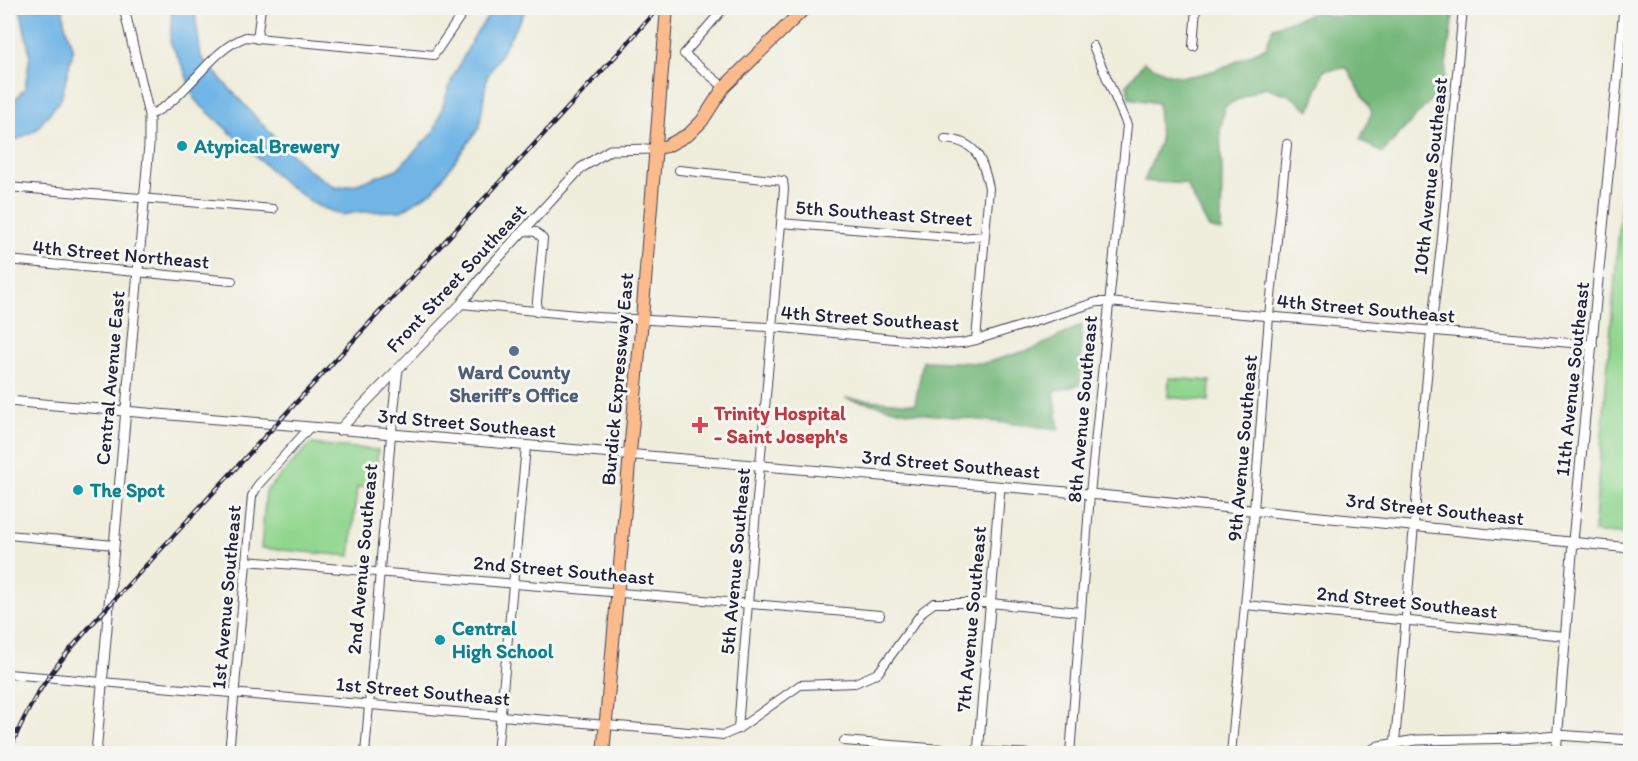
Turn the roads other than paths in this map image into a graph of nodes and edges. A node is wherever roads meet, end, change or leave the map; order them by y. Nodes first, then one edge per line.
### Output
1 (124, 8) edge
2 (261, 8) edge
3 (466, 8) edge
4 (666, 8) edge
5 (724, 8) edge
6 (805, 8) edge
7 (1196, 8) edge
8 (1463, 8) edge
9 (1600, 8) edge
10 (1624, 8) edge
11 (257, 39) junction
12 (1093, 45) dead end
13 (1193, 46) dead end
14 (724, 87) junction
15 (149, 115) junction
16 (945, 140) dead end
17 (1287, 144) dead end
18 (654, 149) junction
19 (679, 170) dead end
20 (8, 187) edge
21 (144, 198) junction
22 (273, 208) dead end
23 (781, 223) junction
24 (524, 231) junction
25 (984, 236) junction
26 (8, 260) edge
27 (138, 272) junction
28 (232, 281) dead end
29 (1108, 302) junction
30 (461, 304) junction
31 (536, 312) junction
32 (1269, 316) junction
33 (642, 319) junction
34 (771, 327) junction
35 (1431, 331) junction
36 (976, 340) junction
37 (1593, 345) junction
38 (398, 368) junction
39 (8, 401) edge
40 (125, 412) junction
41 (309, 428) junction
42 (339, 430) junction
43 (390, 435) junction
44 (526, 447) junction
45 (630, 455) junction
46 (760, 466) junction
47 (1000, 487) junction
48 (1090, 494) junction
49 (1254, 510) junction
50 (1414, 525) junction
51 (8, 535) edge
52 (1573, 541) junction
53 (114, 545) junction
54 (1630, 548) edge
55 (246, 561) junction
56 (380, 573) junction
57 (513, 583) junction
58 (617, 593) junction
59 (747, 603) junction
60 (990, 603) junction
61 (1245, 605) junction
62 (1080, 612) junction
63 (880, 615) dead end
64 (1406, 619) junction
65 (1565, 636) junction
66 (8, 674) edge
67 (103, 681) junction
68 (234, 692) junction
69 (368, 704) junction
70 (501, 717) junction
71 (606, 725) junction
72 (738, 729) junction
73 (1557, 735) junction
74 (1630, 740) edge
75 (844, 741) dead end
76 (1395, 742) junction
77 (96, 753) edge
78 (229, 753) edge
79 (365, 753) edge
80 (497, 753) edge
81 (603, 753) edge
82 (978, 753) edge
83 (1026, 753) edge
84 (1070, 753) edge
85 (1231, 753) edge
86 (1364, 753) edge
87 (1556, 753) edge

1 - 15 street, Central Avenue East
2 - 11 street
3 - 11 street
4 - 18 main road, Burdick Expressway East
5 - 14 street
6 - 14 main road
7 - 13 street
8 - 35 street, 10th Avenue Southeast
9 - 10 street
10 - 37 street, 11th Avenue Southeast
11 - 15 street
12 - 29 street, 8th Avenue Southeast
14 - 18 main road
15 - 21 street, Central Avenue East
16 - 25 street
17 - 32 street, 9th Avenue Southeast
18 - 24 street, Front Street Southeast
18 - 33 main road, Burdick Expressway East
19 - 23 street, 5th Avenue Southeast
20 - 21 street
21 - 22 street
21 - 27 street, Central Avenue East
23 - 25 street, 5th Southeast Street
23 - 34 street, 5th Avenue Southeast
24 - 30 street, Front Street Southeast
24 - 31 street
25 - 36 street
26 - 27 street, 4th Street Northeast
27 - 28 street, 4th Street Northeast
27 - 40 street, Central Avenue East
29 - 32 street, 4th Street Southeast
29 - 36 street, 4th Street Southeast
29 - 48 street, 8th Avenue Southeast
30 - 31 street, 4th Street Southeast
30 - 38 street, Front Street Southeast
31 - 33 street, 4th Street Southeast
32 - 35 street, 4th Street Southeast
32 - 49 street, 9th Avenue Southeast
33 - 34 street, 4th Street Southeast
33 - 45 main road, Burdick Expressway East
34 - 36 street, 4th Street Southeast
34 - 46 street, 5th Avenue Southeast
35 - 37 street, 4th Street Southeast
35 - 50 street, 10th Avenue Southeast
37 - 52 street, 11th Avenue Southeast
38 - 42 street, Front Street Southeast
38 - 43 street, 2nd Avenue Southeast
39 - 40 street, 3rd Street Southeast
40 - 41 street, 3rd Street Southeast
40 - 53 street, Central Avenue East
41 - 42 street, 3rd Street Southeast
41 - 55 street, 1st Avenue Southeast
42 - 43 street, 3rd Street Southeast
43 - 44 street, 3rd Street Southeast
43 - 56 street, 2nd Avenue Southeast
44 - 45 street, 3rd Street Southeast
44 - 57 street
45 - 46 street, 3rd Street Southeast
45 - 58 main road, Burdick Expressway East
46 - 47 street, 3rd Street Southeast
46 - 59 street, 5th Avenue Southeast
47 - 48 street, 3rd Street Southeast
47 - 60 street, 7th Avenue Southeast
48 - 49 street, 3rd Street Southeast
48 - 62 street, 8th Avenue Southeast
49 - 50 street, 3rd Street Southeast
49 - 61 street, 9th Avenue Southeast
50 - 52 street, 3rd Street Southeast
50 - 64 street, 10th Avenue Southeast
51 - 53 street
52 - 54 street, 3rd Street Southeast
52 - 65 street, 11th Avenue Southeast
53 - 67 street, Central Avenue East
55 - 56 street, 2nd Street Southeast
55 - 68 street, 1st Avenue Southeast
56 - 57 street, 2nd Street Southeast
56 - 69 street, 2nd Avenue Southeast
57 - 58 street, 2nd Street Southeast
57 - 70 street
58 - 59 street, 2nd Street Southeast
58 - 71 main road, Burdick Expressway East
59 - 63 street, 2nd Street Southeast
59 - 72 street, 5th Avenue Southeast
60 - 62 street
60 - 72 street
60 - 82 street, 7th Avenue Southeast
61 - 64 street, 2nd Street Southeast
61 - 85 street, 9th Avenue Southeast
62 - 84 street, 8th Avenue Southeast
64 - 65 street, 2nd Street Southeast
64 - 76 street, 10th Avenue Southeast
65 - 73 street, 11th Avenue Southeast
66 - 67 street, 1st Street Southeast
67 - 68 street, 1st Street Southeast
67 - 77 street, Central Avenue East
68 - 69 street, 1st Street Southeast
68 - 78 street, 1st Avenue Southeast
69 - 70 street, 1st Street Southeast
69 - 79 street, 2nd Avenue Southeast
70 - 71 street, 1st Street Southeast
70 - 80 street
71 - 72 street, 1st Street Southeast
71 - 81 main road, Burdick Expressway East
73 - 74 street
73 - 76 street
73 - 87 street, 11th Avenue Southeast
75 - 82 street
76 - 86 street
82 - 83 street

